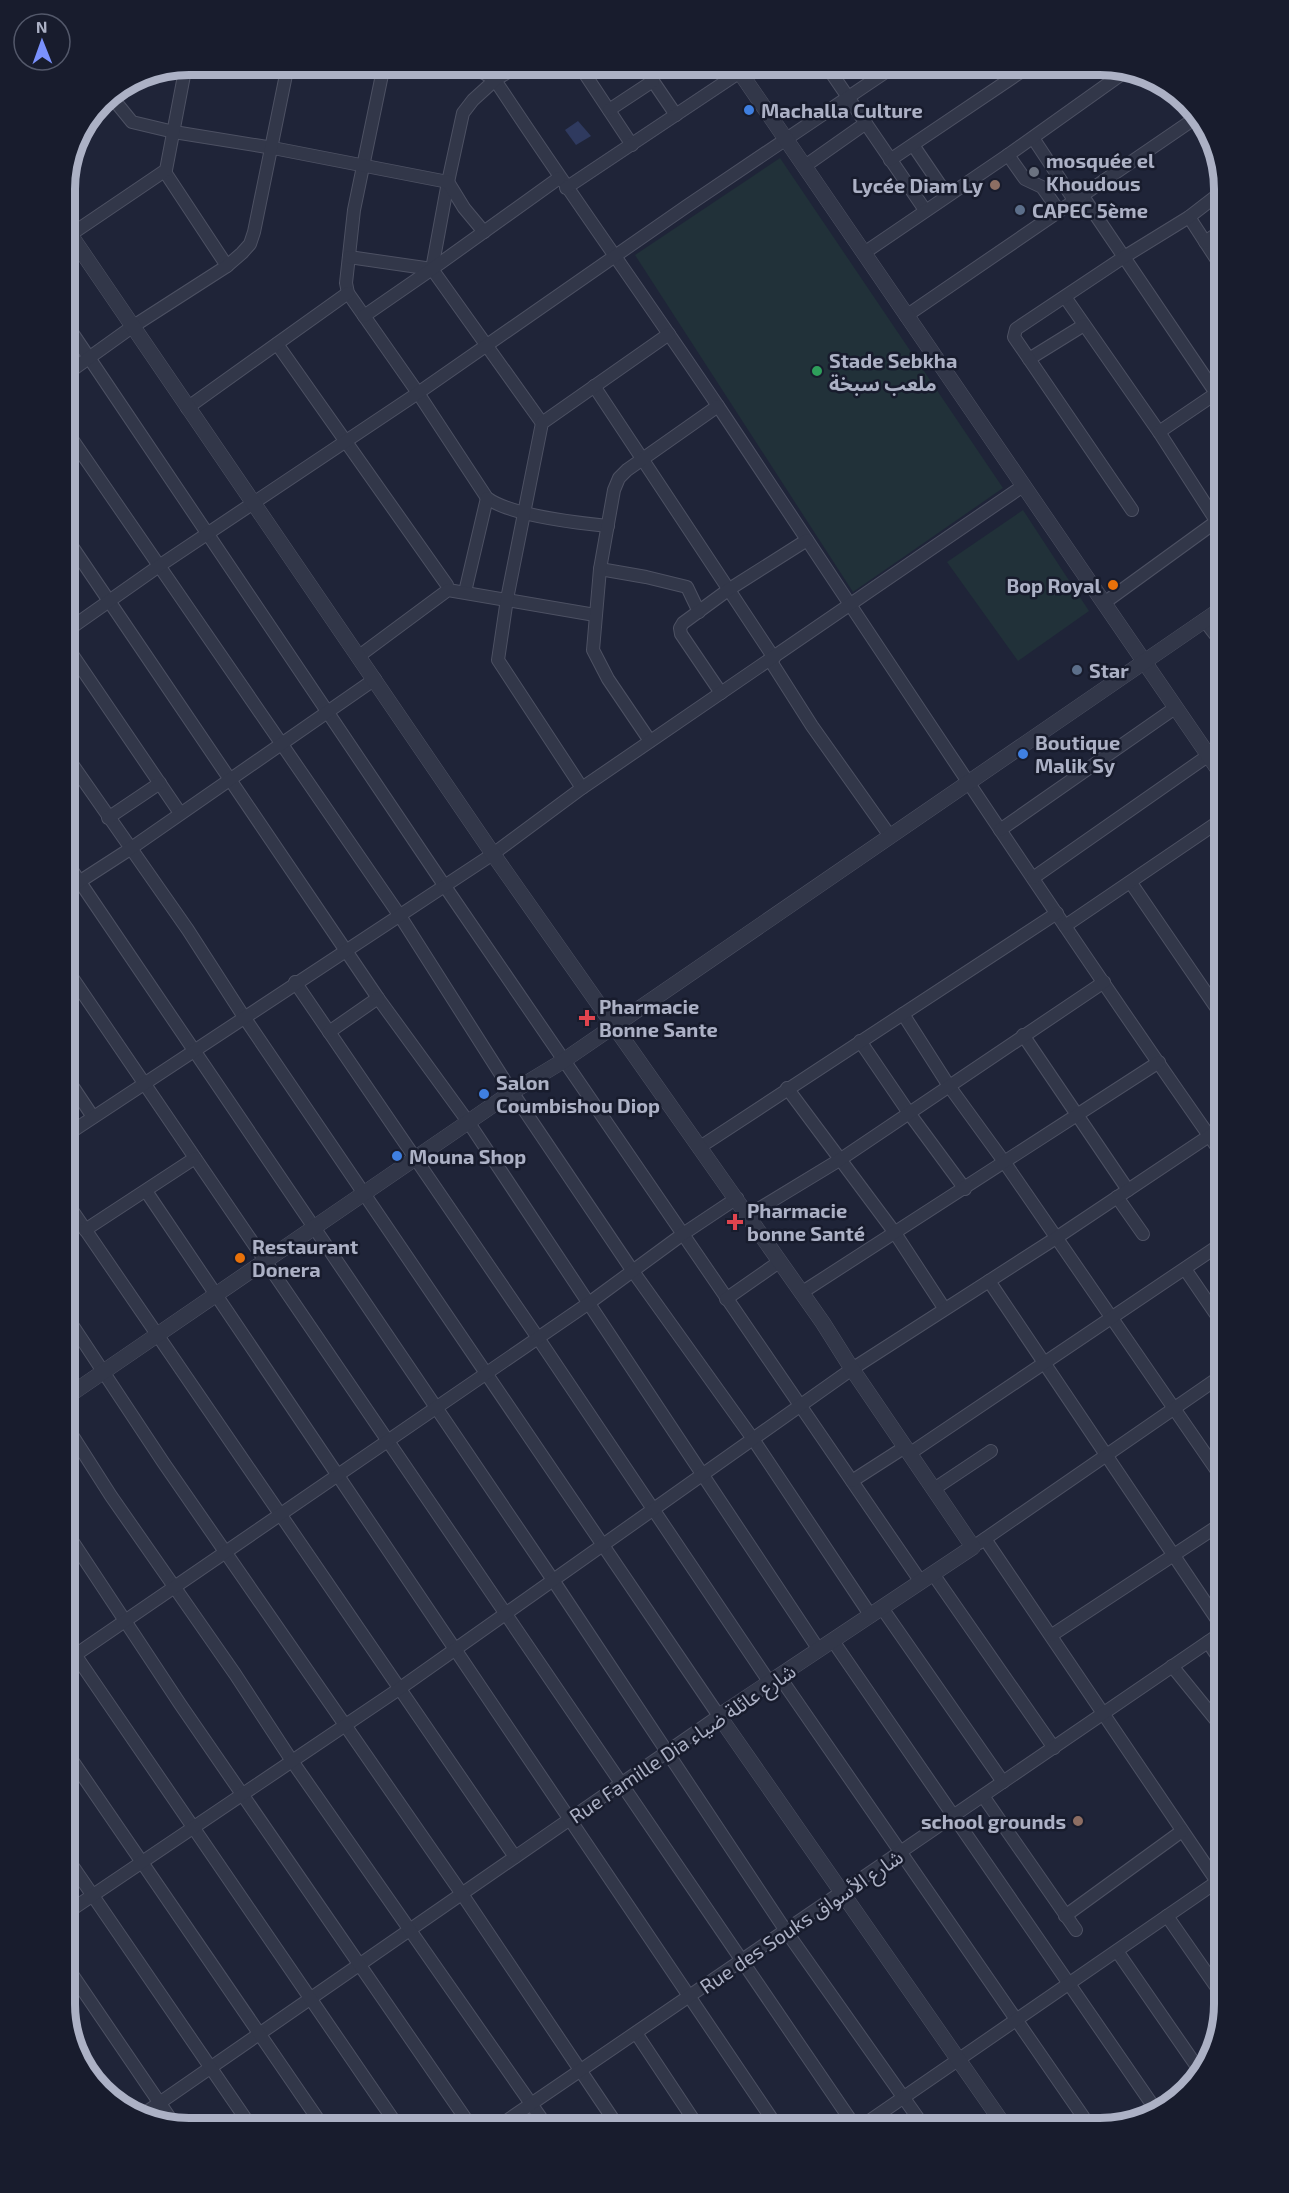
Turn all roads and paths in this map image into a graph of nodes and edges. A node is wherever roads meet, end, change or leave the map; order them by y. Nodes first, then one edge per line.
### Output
1 (184, 75) edge
2 (286, 75) edge
3 (382, 75) edge
4 (487, 75) edge
5 (503, 75) edge
6 (586, 75) edge
7 (649, 75) edge
8 (729, 75) edge
9 (743, 75) edge
10 (833, 75) edge
11 (881, 75) edge
12 (1016, 75) edge
13 (1118, 76) edge
14 (495, 80) junction
15 (653, 81) junction
16 (848, 97) junction
17 (116, 102) edge
18 (609, 110) junction
19 (676, 115) junction
20 (1191, 121) edge
21 (866, 123) junction
22 (174, 132) junction
23 (1032, 138) junction
24 (786, 140) junction
25 (632, 145) junction
26 (913, 145) junction
27 (273, 148) junction
28 (1008, 155) junction
29 (890, 160) junction
30 (805, 166) junction
31 (363, 167) junction
32 (165, 172) junction
33 (448, 182) junction
34 (563, 183) junction
35 (947, 195) junction
36 (1078, 198) junction
37 (1214, 198) edge
38 (925, 210) junction
39 (1059, 211) junction
40 (1189, 217) junction
41 (75, 227) edge
42 (484, 232) junction
43 (1214, 236) edge
44 (75, 242) edge
45 (1205, 242) junction
46 (864, 253) junction
47 (1124, 256) junction
48 (1214, 256) edge
49 (349, 257) junction
50 (616, 257) junction
51 (227, 266) junction
52 (432, 269) junction
53 (348, 293) junction
54 (1065, 297) junction
55 (364, 316) junction
56 (906, 316) junction
57 (1084, 325) junction
58 (132, 327) junction
59 (669, 334) junction
60 (75, 337) edge
61 (277, 344) junction
62 (486, 346) junction
63 (89, 358) junction
64 (1029, 359) junction
65 (75, 368) edge
66 (1214, 383) edge
67 (594, 386) junction
68 (418, 393) junction
69 (1214, 395) edge
70 (718, 406) junction
71 (187, 408) junction
72 (542, 423) junction
73 (1159, 432) junction
74 (346, 442) junction
75 (75, 444) edge
76 (643, 459) junction
77 (1023, 486) junction
78 (487, 498) junction
79 (254, 504) junction
80 (1132, 510) dead end
81 (525, 512) junction
82 (1214, 516) edge
83 (1214, 523) edge
84 (608, 526) junction
85 (208, 534) junction
86 (807, 540) junction
87 (75, 551) edge
88 (159, 566) junction
89 (600, 569) junction
90 (448, 590) junction
91 (729, 590) junction
92 (465, 592) junction
93 (507, 599) junction
94 (109, 600) junction
95 (1104, 603) junction
96 (850, 604) junction
97 (699, 612) junction
98 (1214, 614) edge
99 (595, 615) junction
100 (1204, 620) junction
101 (75, 625) edge
102 (1214, 633) edge
103 (359, 656) junction
104 (75, 659) edge
105 (772, 659) junction
106 (1144, 662) junction
107 (375, 679) junction
108 (721, 693) junction
109 (1175, 708) junction
110 (328, 711) junction
111 (650, 741) junction
112 (281, 744) junction
113 (1209, 755) junction
114 (1214, 763) edge
115 (75, 769) edge
116 (228, 779) junction
117 (160, 783) junction
118 (967, 783) junction
119 (582, 788) junction
120 (180, 813) junction
121 (108, 818) junction
122 (1214, 825) edge
123 (999, 830) junction
124 (890, 836) junction
125 (130, 849) junction
126 (493, 854) junction
127 (75, 875) edge
128 (1033, 878) junction
129 (80, 882) junction
130 (1131, 883) junction
131 (75, 885) edge
132 (444, 885) junction
133 (1057, 913) junction
134 (400, 916) junction
135 (1065, 926) junction
136 (346, 951) junction
137 (75, 981) edge
138 (295, 982) junction
139 (1104, 982) junction
140 (378, 998) junction
141 (1214, 1004) edge
142 (903, 1014) junction
143 (244, 1017) junction
144 (615, 1026) junction
145 (329, 1032) junction
146 (1023, 1035) junction
147 (860, 1041) junction
148 (193, 1051) junction
149 (563, 1061) junction
150 (1159, 1062) junction
151 (144, 1084) junction
152 (950, 1086) junction
153 (787, 1089) junction
154 (75, 1090) edge
155 (512, 1092) junction
156 (909, 1113) junction
157 (1078, 1115) junction
158 (93, 1117) junction
159 (469, 1123) junction
160 (75, 1129) edge
161 (1214, 1133) edge
162 (1210, 1136) junction
163 (1214, 1142) edge
164 (700, 1147) junction
165 (195, 1158) junction
166 (841, 1159) junction
167 (415, 1160) junction
168 (1005, 1163) junction
169 (965, 1189) junction
170 (1128, 1190) junction
171 (146, 1191) junction
172 (365, 1194) junction
173 (1117, 1197) junction
174 (736, 1198) junction
175 (75, 1215) edge
176 (747, 1216) junction
177 (315, 1228) junction
178 (85, 1230) junction
179 (895, 1233) junction
180 (683, 1234) junction
181 (1143, 1234) dead end
182 (1056, 1238) junction
183 (1214, 1249) edge
184 (266, 1262) junction
185 (779, 1262) junction
186 (1185, 1269) junction
187 (632, 1270) junction
188 (989, 1281) junction
189 (801, 1293) junction
190 (217, 1295) junction
191 (726, 1299) junction
192 (589, 1304) junction
193 (944, 1308) junction
194 (1214, 1311) edge
195 (1112, 1317) junction
196 (75, 1329) edge
197 (157, 1335) junction
198 (538, 1338) junction
199 (1043, 1362) junction
200 (852, 1369) junction
201 (104, 1371) junction
202 (487, 1373) junction
203 (1214, 1381) edge
204 (75, 1391) edge
205 (801, 1406) junction
206 (436, 1408) junction
207 (1175, 1408) junction
208 (75, 1439) edge
209 (753, 1439) junction
210 (388, 1441) junction
211 (907, 1450) junction
212 (991, 1451) dead end
213 (1107, 1455) junction
214 (1214, 1466) edge
215 (338, 1475) junction
216 (703, 1475) junction
217 (852, 1481) junction
218 (934, 1489) junction
219 (653, 1509) junction
220 (280, 1515) junction
221 (1214, 1529) edge
222 (979, 1543) junction
223 (603, 1545) junction
224 (75, 1547) edge
225 (225, 1552) junction
226 (1174, 1556) junction
227 (927, 1578) junction
228 (553, 1580) junction
229 (174, 1587) junction
230 (876, 1612) junction
231 (505, 1614) junction
232 (1214, 1616) edge
233 (124, 1621) junction
234 (1052, 1635) junction
235 (1214, 1638) edge
236 (833, 1641) junction
237 (1208, 1642) junction
238 (455, 1649) junction
239 (819, 1650) junction
240 (1214, 1651) edge
241 (75, 1655) edge
242 (75, 1665) edge
243 (1172, 1666) junction
244 (775, 1679) junction
245 (399, 1689) junction
246 (1104, 1714) junction
247 (719, 1716) junction
248 (1214, 1718) edge
249 (344, 1726) junction
250 (1054, 1748) junction
251 (666, 1753) junction
252 (292, 1761) junction
253 (75, 1766) edge
254 (1003, 1782) junction
255 (621, 1784) junction
256 (242, 1794) junction
257 (983, 1796) junction
258 (954, 1816) junction
259 (570, 1819) junction
260 (192, 1828) junction
261 (1182, 1831) junction
262 (901, 1852) junction
263 (515, 1857) junction
264 (141, 1862) junction
265 (75, 1871) edge
266 (1214, 1876) edge
267 (1214, 1890) edge
268 (842, 1893) junction
269 (462, 1894) junction
270 (92, 1895) junction
271 (75, 1907) edge
272 (1065, 1916) junction
273 (1167, 1916) junction
274 (1076, 1930) dead end
275 (409, 1931) junction
276 (786, 1931) junction
277 (1117, 1951) junction
278 (742, 1961) junction
279 (360, 1964) junction
280 (75, 1980) edge
281 (1069, 1984) junction
282 (1214, 1984) edge
283 (689, 1996) junction
284 (311, 1998) junction
285 (1016, 2020) junction
286 (636, 2033) junction
287 (259, 2034) junction
288 (958, 2060) junction
289 (1196, 2065) edge
290 (211, 2067) junction
291 (580, 2071) junction
292 (904, 2097) junction
293 (160, 2103) junction
294 (531, 2104) junction
295 (1152, 2105) edge
296 (149, 2110) edge
297 (169, 2116) edge
298 (245, 2118) edge
299 (317, 2118) edge
300 (392, 2118) edge
301 (465, 2118) edge
302 (511, 2118) edge
303 (541, 2118) edge
304 (612, 2118) edge
305 (692, 2118) edge
306 (771, 2118) edge
307 (850, 2118) edge
308 (872, 2118) edge
309 (918, 2118) edge
310 (999, 2118) edge
311 (1084, 2118) edge

1 - 22 street
2 - 27 street
3 - 31 street
4 - 14 street
5 - 14 street
6 - 18 street
7 - 15 street
8 - 19 street
9 - 24 street
10 - 16 street
11 - 16 street
12 - 26 street
13 - 23 street
14 - 33 street
14 - 34 street
15 - 18 street
15 - 19 street
16 - 21 street
16 - 24 street
17 - 22 street
18 - 25 street
19 - 25 street
20 - 36 street
21 - 29 street
21 - 30 street
22 - 27 street
22 - 32 street
23 - 28 street
23 - 36 street
24 - 30 street
24 - 50 street
25 - 34 street
26 - 29 street
26 - 35 street
27 - 31 street
27 - 51 street
28 - 35 street
28 - 39 street
29 - 38 street
30 - 46 street
31 - 33 street
31 - 49 street
32 - 41 street
32 - 51 street
33 - 42 street
33 - 52 street
34 - 42 street
34 - 50 street
35 - 38 street
36 - 39 street
36 - 47 street
37 - 40 street
38 - 46 street
39 - 56 street
40 - 45 street
40 - 47 street
42 - 52 street
43 - 45 street
44 - 58 street
45 - 48 street
46 - 56 street
47 - 54 street
47 - 66 street
49 - 52 street
49 - 53 street
50 - 59 street
50 - 62 street
51 - 58 street
52 - 55 street
52 - 62 street
53 - 55 street
53 - 61 street
54 - 57 street
54 - 64 street
55 - 68 street
56 - 77 street
57 - 64 street
57 - 73 street
58 - 63 street
58 - 71 street
59 - 67 street
59 - 70 street
60 - 63 street
61 - 71 street
61 - 74 street
62 - 68 street
62 - 72 street
63 - 65 street
63 - 85 street
64 - 80 street
67 - 72 street
67 - 76 street
68 - 74 street
68 - 78 street
69 - 73 street
70 - 76 street
70 - 86 street
71 - 79 street
72 - 81 street
73 - 82 street
74 - 79 street
74 - 90 street
75 - 88 street
76 - 84 street
76 - 91 street
77 - 95 street
77 - 96 street
78 - 81 street
78 - 92 street
79 - 85 street
79 - 103 street
81 - 84 street
81 - 93 street
83 - 95 street
84 - 89 street
85 - 88 street
85 - 110 street
86 - 91 street
86 - 96 street
87 - 94 street
88 - 94 street
88 - 112 street
89 - 97 street
89 - 99 street
90 - 92 street
90 - 103 street
91 - 97 street
91 - 105 street
92 - 93 street
93 - 99 street
93 - 119 street
94 - 101 street
94 - 116 street
95 - 106 street
96 - 105 street
96 - 118 street
97 - 108 street
98 - 100 street
99 - 111 street
100 - 102 street
100 - 106 street
103 - 107 street
104 - 117 street
105 - 108 street
105 - 124 street
106 - 109 street
106 - 118 street
107 - 110 street
107 - 126 street
108 - 111 street
109 - 113 street
109 - 123 street
110 - 112 street
110 - 132 street
111 - 119 street
112 - 116 street
112 - 134 street
113 - 114 street
113 - 128 street
115 - 121 street
116 - 120 street
116 - 136 street
117 - 120 street
117 - 121 street
118 - 123 street
118 - 124 street
119 - 126 street
120 - 125 street
121 - 125 street
122 - 130 street
123 - 128 street
124 - 144 street
125 - 129 street
125 - 143 street
126 - 132 street
126 - 144 street
127 - 129 street
128 - 133 street
129 - 131 street
129 - 148 street
130 - 135 street
130 - 141 street
132 - 134 street
132 - 149 street
133 - 135 street
133 - 142 street
134 - 136 street
134 - 155 street
135 - 139 street
136 - 138 street
136 - 140 street
137 - 151 street
138 - 143 street
138 - 145 street
139 - 146 street
139 - 150 street
140 - 145 street
140 - 159 street
142 - 147 street
142 - 152 street
143 - 148 street
143 - 172 street
144 - 149 street
144 - 164 street
145 - 167 street
146 - 152 street
146 - 157 street
147 - 153 street
147 - 156 street
148 - 151 street
148 - 177 street
149 - 155 street
149 - 180 street
150 - 157 street
150 - 162 street
151 - 158 street
151 - 165 street
152 - 156 street
152 - 168 street
153 - 164 street
153 - 166 street
154 - 158 street
155 - 159 street
155 - 187 street
156 - 166 street
156 - 169 street
157 - 168 street
157 - 170 street
158 - 160 street
159 - 167 street
159 - 192 street
161 - 162 street
162 - 163 street
162 - 170 street
164 - 174 street
165 - 171 street
165 - 184 street
166 - 176 street
166 - 179 street
167 - 172 street
167 - 198 street
168 - 169 street
168 - 182 street
169 - 179 street
170 - 173 street
171 - 178 street
171 - 190 street
172 - 177 street
172 - 202 street
173 - 181 street
173 - 182 street
174 - 176 street
174 - 180 street
175 - 178 street
176 - 185 street
177 - 184 street
177 - 206 street
178 - 197 street
179 - 189 street
179 - 193 street
180 - 187 street
180 - 191 street
182 - 188 street
182 - 195 street
183 - 186 street
184 - 190 street
184 - 210 street
185 - 189 street
185 - 191 street
186 - 194 street
186 - 195 street
187 - 192 street
187 - 209 street
188 - 193 street
188 - 199 street
189 - 200 street
190 - 197 street
190 - 215 street
191 - 205 street
192 - 198 street
192 - 216 street
193 - 200 street
195 - 199 street
195 - 207 street
196 - 201 street
197 - 201 street
197 - 220 street
198 - 202 street
198 - 219 street
199 - 211 street
199 - 213 street
200 - 205 street
200 - 211 street
201 - 204 street
201 - 225 street
202 - 206 street
202 - 223 street
203 - 207 street, Rue Famille Dia شارع عائلة ضياء
205 - 209 street
205 - 217 street
206 - 210 street
206 - 228 street
207 - 213 street, Rue Famille Dia شارع عائلة ضياء
207 - 214 street
208 - 229 street
209 - 216 street
209 - 230 street
210 - 215 street
210 - 231 street
211 - 217 street
211 - 218 street
212 - 218 street
213 - 222 street, Rue Famille Dia شارع عائلة ضياء
213 - 226 street
215 - 220 street
215 - 238 street
216 - 219 street
216 - 239 street
217 - 227 street
218 - 222 street
219 - 223 street
219 - 244 street
220 - 225 street
220 - 245 street
221 - 226 street
222 - 227 street, Rue Famille Dia شارع عائلة ضياء
222 - 234 street
223 - 228 street
223 - 247 street
224 - 233 street
225 - 229 street
225 - 249 street
226 - 232 street
226 - 234 street
227 - 230 street, Rue Famille Dia شارع عائلة ضياء
227 - 250 street
228 - 231 street
228 - 251 street
229 - 233 street
229 - 252 street
230 - 236 street, Rue Famille Dia شارع عائلة ضياء
230 - 254 street
231 - 238 street
231 - 255 street
233 - 241 street
233 - 256 street
234 - 246 street
235 - 237 street, Rue des Souks شارع الأسواق
236 - 239 street, Rue Famille Dia شارع عائلة ضياء
236 - 258 street
237 - 240 street
237 - 243 street, Rue des Souks شارع الأسواق
238 - 245 street
238 - 259 street
239 - 244 street, Rue Famille Dia شارع عائلة ضياء
242 - 260 street
243 - 246 street, Rue des Souks شارع الأسواق
243 - 248 street
244 - 247 street, Rue Famille Dia شارع عائلة ضياء
244 - 262 street
245 - 249 street
245 - 263 street
246 - 250 street, Rue des Souks شارع الأسواق
246 - 261 street
247 - 251 street, Rue Famille Dia شارع عائلة ضياء
247 - 268 street
249 - 252 street
249 - 269 street
250 - 254 street, Rue des Souks شارع الأسواق
251 - 255 street, Rue Famille Dia شارع عائلة ضياء
251 - 276 street
252 - 256 street
252 - 275 street
253 - 264 street
254 - 257 street, Rue des Souks شارع الأسواق
255 - 259 street, Rue Famille Dia شارع عائلة ضياء
255 - 278 street
256 - 260 street
256 - 279 street
257 - 258 street, Rue des Souks شارع الأسواق
257 - 272 street
258 - 262 street, Rue des Souks شارع الأسواق
258 - 281 street
259 - 263 street, Rue Famille Dia شارع عائلة ضياء
259 - 283 street
260 - 264 street
260 - 284 street
261 - 266 street
261 - 272 street
262 - 268 street, Rue des Souks شارع الأسواق
262 - 285 street
263 - 269 street, Rue Famille Dia شارع عائلة ضياء
264 - 270 street
264 - 287 street
265 - 270 street
267 - 273 street
268 - 276 street, Rue des Souks شارع الأسواق
268 - 288 street
269 - 275 street, Rue Famille Dia شارع عائلة ضياء
269 - 291 street
270 - 271 street
270 - 290 street
272 - 274 street
273 - 277 street
273 - 282 street
275 - 279 street, Rue Famille Dia شارع عائلة ضياء
275 - 294 street
276 - 278 street, Rue des Souks شارع الأسواق
276 - 292 street
277 - 281 street
277 - 289 street
278 - 283 street, Rue des Souks شارع الأسواق
278 - 307 street
279 - 284 street, Rue Famille Dia شارع عائلة ضياء
279 - 301 street
280 - 293 street
281 - 285 street
281 - 295 street
283 - 286 street, Rue des Souks شارع الأسواق
283 - 306 street
284 - 287 street, Rue Famille Dia شارع عائلة ضياء
284 - 300 street
285 - 288 street
285 - 311 street
286 - 291 street, Rue des Souks شارع الأسواق
286 - 305 street
287 - 290 street, Rue Famille Dia شارع عائلة ضياء
287 - 299 street
288 - 292 street
288 - 310 street
290 - 293 street, Rue Famille Dia شارع عائلة ضياء
290 - 298 street
291 - 294 street, Rue des Souks شارع الأسواق
291 - 304 street
292 - 308 street
292 - 309 street
293 - 296 street, Rue Famille Dia شارع عائلة ضياء
293 - 297 street
294 - 302 street, Rue des Souks شارع الأسواق
294 - 303 street

